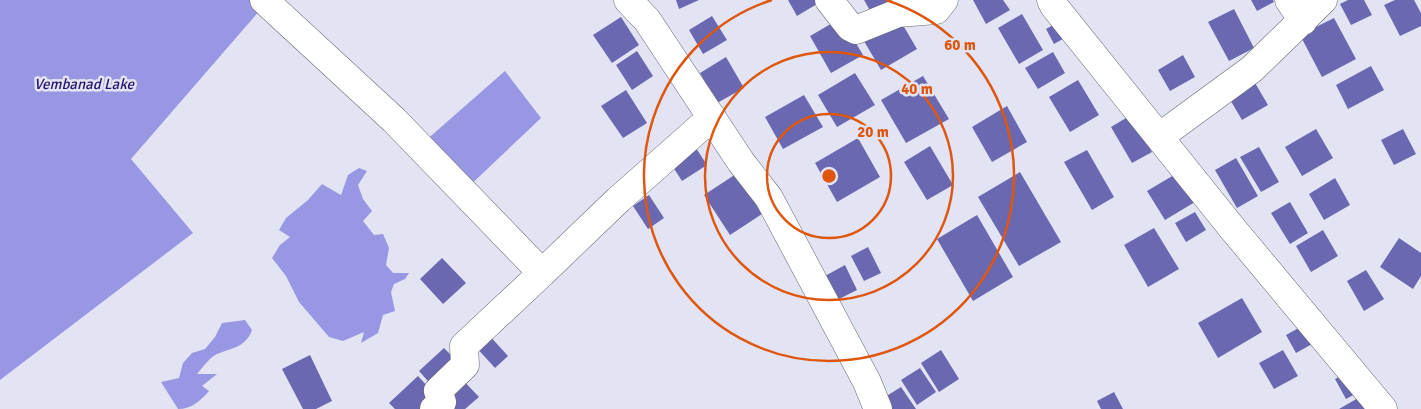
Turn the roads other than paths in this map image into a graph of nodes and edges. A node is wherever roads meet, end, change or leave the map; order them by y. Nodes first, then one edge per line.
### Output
1 (264, 0) edge
2 (629, 0) edge
3 (829, 0) edge
4 (944, 0) edge
5 (1051, 0) edge
6 (1323, 0) edge
7 (1296, 10) edge
8 (712, 117) junction
9 (1159, 137) junction
10 (542, 273) junction
11 (434, 409) edge
12 (878, 409) edge
13 (1383, 409) edge

1 - 10 street
2 - 8 street
3 - 4 street
5 - 9 street
6 - 7 street
7 - 9 street
8 - 10 street
8 - 12 street
9 - 13 street
10 - 11 street

